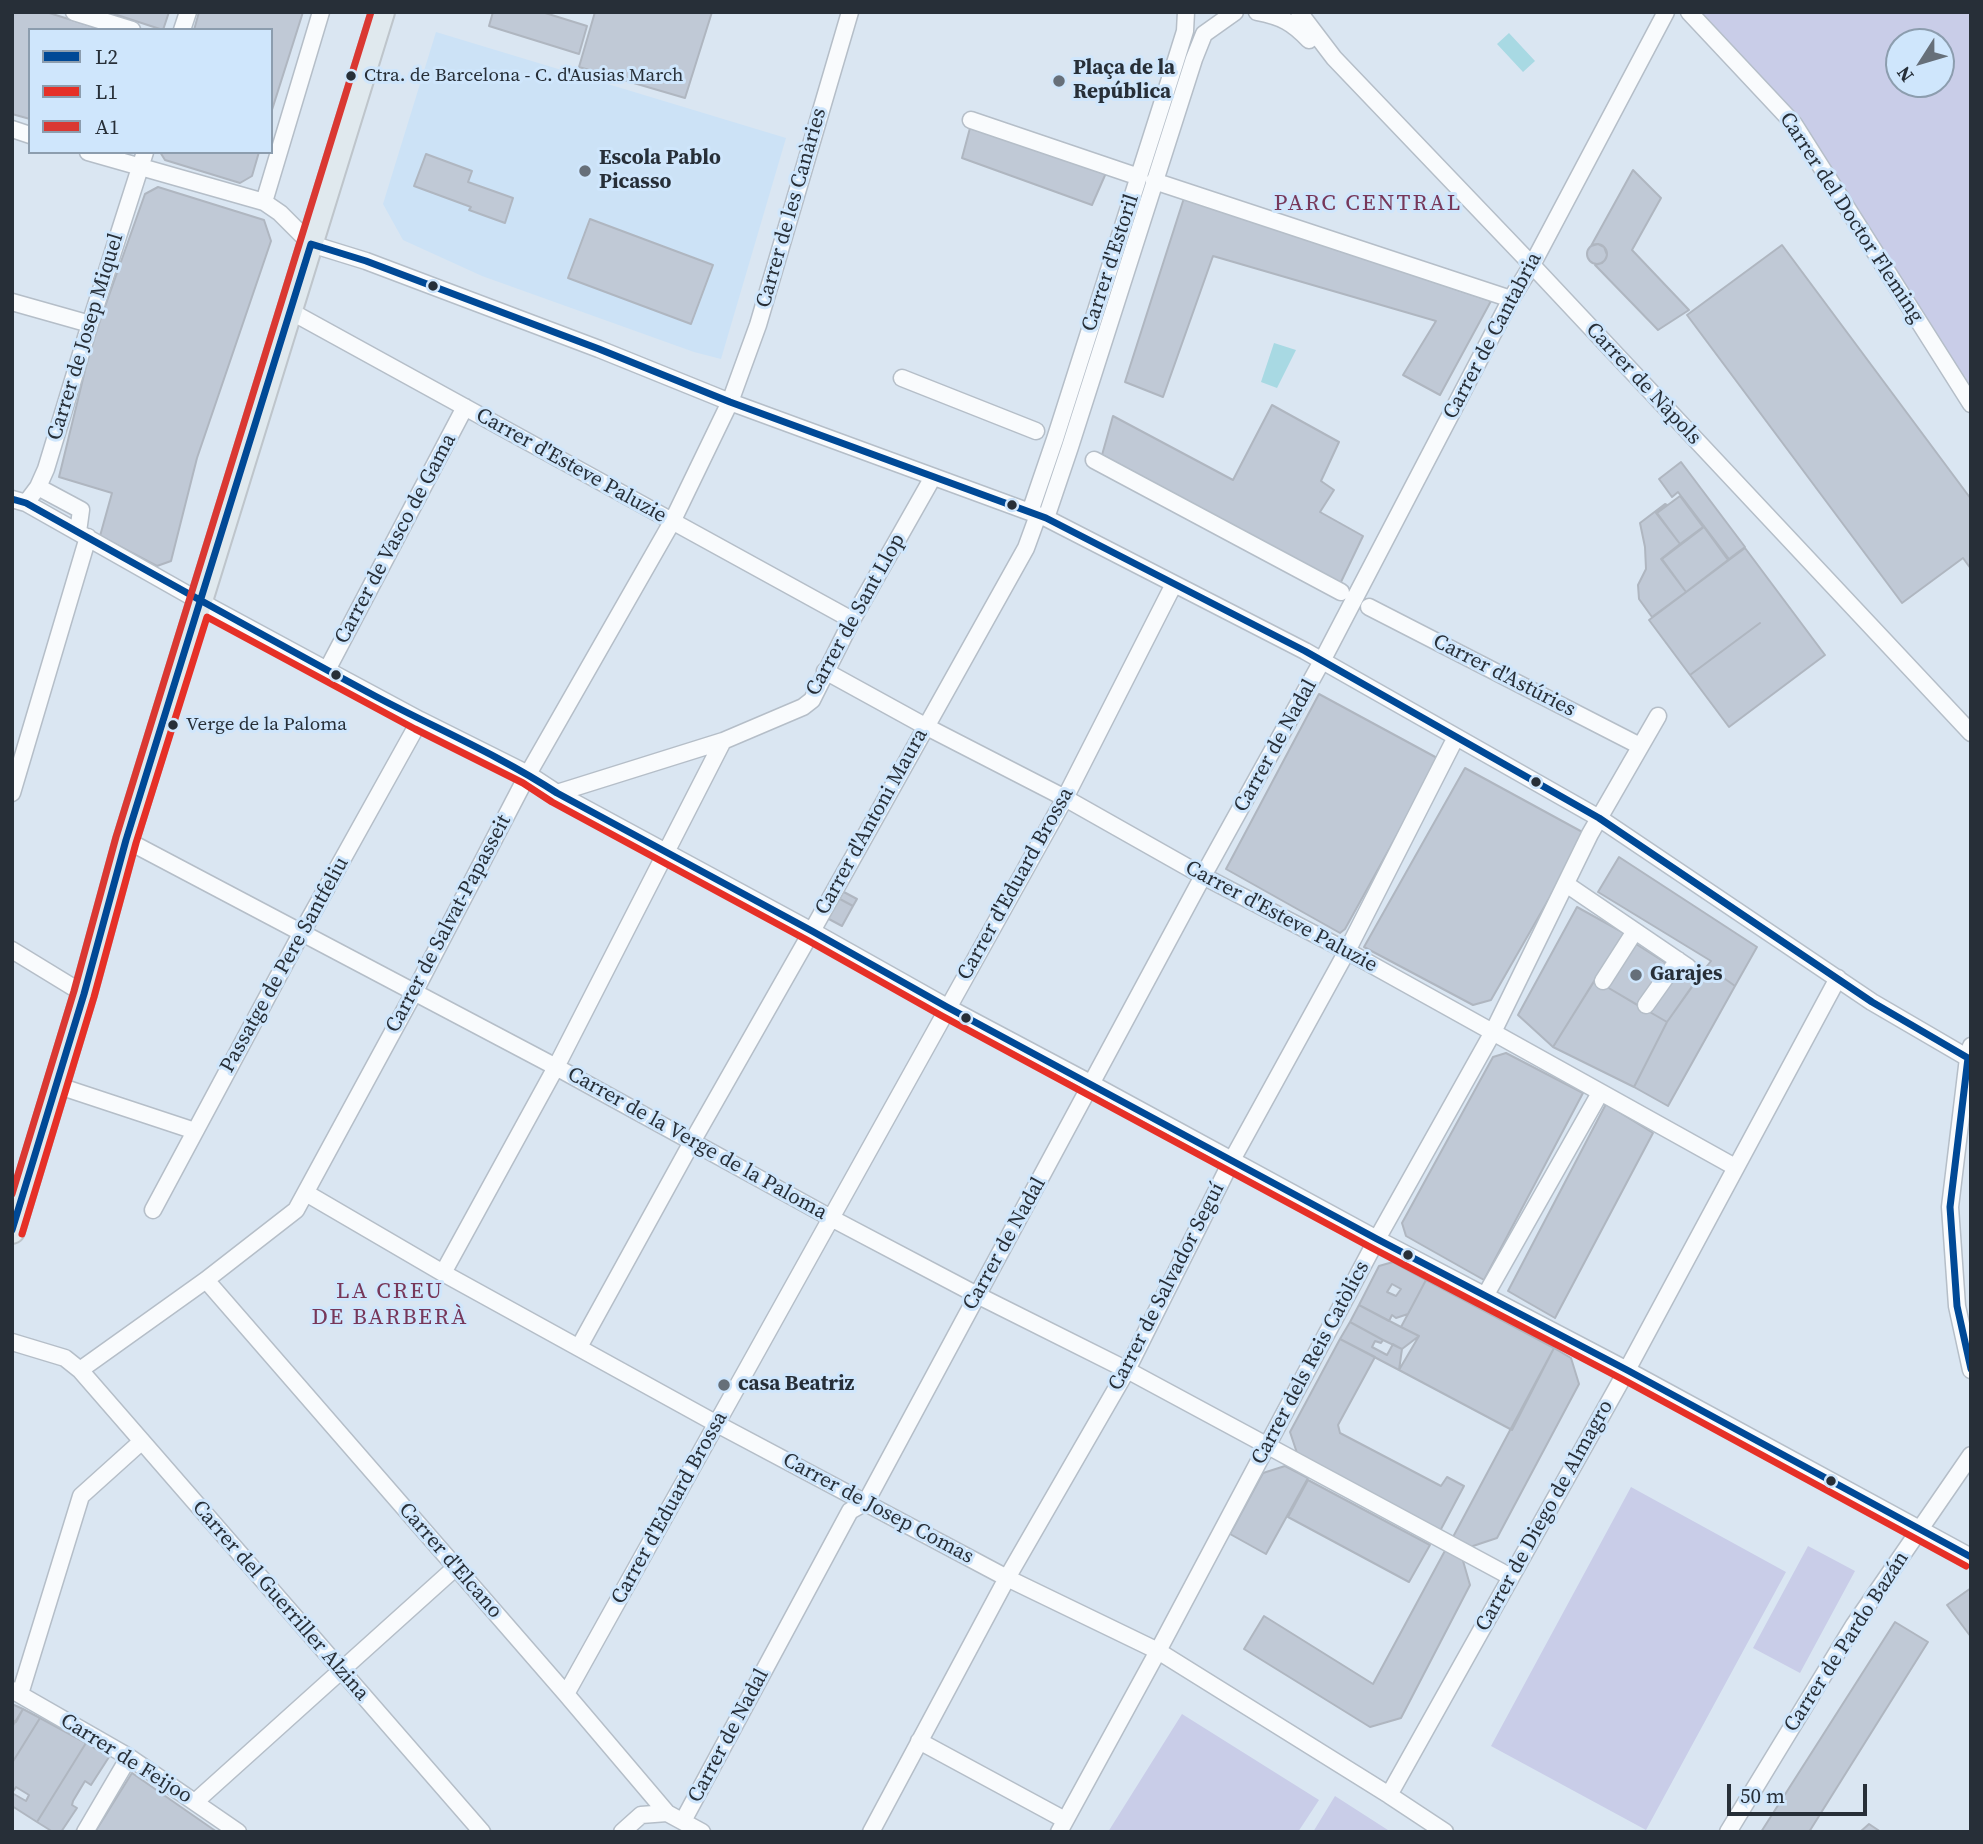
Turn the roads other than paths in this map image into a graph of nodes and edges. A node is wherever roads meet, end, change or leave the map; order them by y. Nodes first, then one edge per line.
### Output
1 (74, 12) edge
2 (321, 12) edge
3 (382, 12) edge
4 (850, 12) edge
5 (1186, 12) edge
6 (1220, 12) edge
7 (1234, 12) edge
8 (1257, 12) edge
9 (1299, 12) edge
10 (1666, 12) edge
11 (1689, 12) edge
12 (126, 28) edge
13 (1205, 34) junction
14 (1334, 58) junction
15 (971, 120) dead end
16 (102, 154) edge
17 (142, 160) edge
18 (1146, 179) junction
19 (264, 202) junction
20 (311, 244) junction
21 (1532, 265) junction
22 (1511, 299) junction
23 (12, 302) edge
24 (289, 311) junction
25 (90, 324) junction
26 (902, 378) dead end
27 (730, 402) junction
28 (1971, 404) edge
29 (465, 407) junction
30 (1036, 431) dead end
31 (1094, 460) dead end
32 (933, 477) junction
33 (38, 486) junction
34 (19, 501) edge
35 (1038, 515) junction
36 (672, 522) junction
37 (83, 534) junction
38 (1174, 584) junction
39 (1341, 592) dead end
40 (201, 602) junction
41 (1369, 607) dead end
42 (852, 620) junction
43 (1322, 661) junction
44 (327, 670) junction
45 (825, 671) junction
46 (1951, 711) junction
47 (1658, 716) dead end
48 (1971, 717) edge
49 (420, 720) junction
50 (925, 726) junction
51 (1971, 733) edge
52 (1455, 737) junction
53 (723, 741) junction
54 (1640, 746) junction
55 (528, 774) junction
56 (12, 793) edge
57 (557, 793) junction
58 (1065, 798) junction
59 (1599, 818) junction
60 (126, 840) junction
61 (666, 853) junction
62 (1203, 876) junction
63 (1566, 884) junction
64 (1635, 931) junction
65 (302, 932) junction
66 (812, 932) junction
67 (12, 950) edge
68 (1347, 951) junction
69 (1838, 978) junction
70 (1603, 981) dead end
71 (415, 991) junction
72 (84, 994) junction
73 (1646, 1006) dead end
74 (947, 1007) junction
75 (1493, 1032) junction
76 (1969, 1052) edge
77 (555, 1067) junction
78 (1092, 1084) junction
79 (56, 1086) junction
80 (1600, 1093) junction
81 (195, 1131) junction
82 (692, 1142) junction
83 (1232, 1160) junction
84 (1735, 1167) junction
85 (306, 1193) junction
86 (153, 1210) dead end
87 (831, 1218) junction
88 (12, 1231) edge
89 (1377, 1239) junction
90 (443, 1273) junction
91 (206, 1280) junction
92 (977, 1295) junction
93 (1485, 1296) junction
94 (12, 1342) edge
95 (579, 1348) junction
96 (80, 1370) junction
97 (1127, 1370) junction
98 (1627, 1370) junction
99 (1971, 1370) edge
100 (717, 1424) junction
101 (141, 1442) junction
102 (1267, 1447) junction
103 (1971, 1455) edge
104 (866, 1502) junction
105 (1921, 1528) junction
106 (1971, 1557) edge
107 (455, 1568) junction
108 (1511, 1577) junction
109 (1007, 1578) junction
110 (1158, 1651) junction
111 (340, 1670) junction
112 (16, 1692) edge
113 (566, 1694) junction
114 (919, 1741) junction
115 (129, 1758) junction
116 (1389, 1795) junction
117 (195, 1802) junction
118 (667, 1813) junction
119 (682, 1821) junction
120 (1062, 1826) edge
121 (85, 1832) edge
122 (238, 1832) edge
123 (482, 1832) edge
124 (622, 1832) edge
125 (702, 1832) edge
126 (871, 1832) edge
127 (1445, 1832) edge
128 (1728, 1832) edge

1 - 12 street
2 - 19 street
3 - 20 main road
4 - 27 street, Carrer de les Canàries
5 - 18 street, Carrer d'Estoril
6 - 13 street, Carrer d'Estoril
7 - 13 street
8 - 14 street, Carrer de Nàpols
9 - 14 street, Carrer de Nàpols
10 - 21 street, Carrer de Cantabria
11 - 28 street, Carrer del Doctor Fleming
13 - 18 street, Carrer d'Estoril
14 - 21 street, Carrer de Nàpols
15 - 18 street
16 - 17 street
17 - 19 street
17 - 25 street, Carrer de Josep Miquel
18 - 22 street
18 - 35 street, Carrer d'Estoril
19 - 20 street
20 - 24 main road
20 - 27 street
21 - 22 street, Carrer de Cantabria
21 - 46 street, Carrer de Nàpols
22 - 43 street, Carrer de Cantabria
23 - 25 street
24 - 29 street, Carrer d'Esteve Paluzie
24 - 40 main road
25 - 33 street, Carrer de Josep Miquel
26 - 30 street
27 - 32 street
27 - 36 street, Carrer de Salvat-Papasseit
29 - 36 street, Carrer d'Esteve Paluzie
29 - 44 street, Carrer de Vasco de Gama
31 - 39 street
32 - 35 street
32 - 42 street, Carrer de Sant Llop
33 - 34 street, Carrer de Josep Miquel
33 - 37 street
34 - 37 street
35 - 38 street
35 - 50 street, Carrer d'Antoni Maura
36 - 42 street, Carrer d'Esteve Paluzie
36 - 55 street, Carrer de Salvat-Papasseit
37 - 40 street
37 - 56 street
38 - 43 street
38 - 58 street, Carrer d'Eduard Brossa
40 - 44 street
40 - 60 main road
41 - 54 street, Carrer d'Astúries
42 - 45 street, Carrer de Sant Llop
43 - 52 street
43 - 62 street, Carrer de Nadal
44 - 49 street
45 - 50 street, Carrer d'Esteve Paluzie
45 - 53 street, Carrer de Sant Llop
46 - 48 street
46 - 51 street, Carrer de Nàpols
47 - 54 street, Carrer dels Reis Catòlics
49 - 55 street
49 - 65 street, Passatge de Pere Santfeliu
50 - 58 street, Carrer d'Esteve Paluzie
50 - 66 street, Carrer d'Antoni Maura
52 - 59 street
52 - 68 street, Carrer de Salvador Seguí
53 - 57 street, Carrer de Sant Llop
53 - 61 street
54 - 59 street, Carrer dels Reis Catòlics
55 - 57 street
55 - 71 street, Carrer de Salvat-Papasseit
57 - 61 street
58 - 62 street, Carrer d'Esteve Paluzie
58 - 74 street, Carrer d'Eduard Brossa
59 - 63 street, Carrer dels Reis Catòlics
59 - 69 street
60 - 65 street, Carrer de la Verge de la Paloma
60 - 72 main road
61 - 66 street
61 - 77 street
62 - 68 street, Carrer d'Esteve Paluzie
62 - 78 street, Carrer de Nadal
63 - 64 street
63 - 75 street, Carrer dels Reis Catòlics
64 - 70 street
64 - 73 street
65 - 71 street, Carrer de la Verge de la Paloma
65 - 81 street, Passatge de Pere Santfeliu
66 - 74 street
66 - 82 street, Carrer d'Antoni Maura
67 - 72 street
68 - 75 street, Carrer d'Esteve Paluzie
68 - 83 street, Carrer de Salvador Seguí
69 - 76 street
69 - 84 street, Carrer de Diego de Almagro
71 - 77 street, Carrer de la Verge de la Paloma
71 - 85 street, Carrer de Salvat-Papasseit
72 - 79 main road
74 - 78 street
74 - 87 street, Carrer d'Eduard Brossa
75 - 80 street, Carrer d'Esteve Paluzie
75 - 89 street, Carrer dels Reis Catòlics
76 - 99 street
77 - 82 street, Carrer de la Verge de la Paloma
77 - 90 street
78 - 83 street
78 - 92 street, Carrer de Nadal
79 - 81 street
79 - 88 main road
80 - 84 street, Carrer d'Esteve Paluzie
80 - 93 street
81 - 86 street, Passatge de Pere Santfeliu
82 - 87 street, Carrer de la Verge de la Paloma
82 - 95 street, Carrer d'Antoni Maura
83 - 89 street
83 - 97 street, Carrer de Salvador Seguí
84 - 98 street, Carrer de Diego de Almagro
85 - 90 street, Carrer de Josep Comas
85 - 91 street, Carrer de Salvat-Papasseit
87 - 92 street, Carrer de la Verge de la Paloma
87 - 100 street, Carrer d'Eduard Brossa
89 - 93 street
89 - 102 street, Carrer dels Reis Catòlics
90 - 95 street, Carrer de Josep Comas
91 - 96 street, Carrer de Salvat-Papasseit
91 - 107 street, Carrer d'Elcano
92 - 97 street, Carrer de la Verge de la Paloma
92 - 104 street, Carrer de Nadal
93 - 98 street
94 - 96 street
95 - 100 street, Carrer de Josep Comas
96 - 101 street, Carrer del Guerriller Alzina
97 - 102 street, Carrer de la Verge de la Paloma
97 - 109 street, Carrer de Salvador Seguí
98 - 105 street
98 - 108 street, Carrer de Diego de Almagro
100 - 104 street, Carrer de Josep Comas
100 - 113 street, Carrer d'Eduard Brossa
101 - 111 street, Carrer del Guerriller Alzina
101 - 112 street
102 - 108 street, Carrer de la Verge de la Paloma
102 - 110 street, Carrer dels Reis Catòlics
103 - 105 street, Carrer de Pardo Bazán
104 - 109 street, Carrer de Josep Comas
104 - 119 street, Carrer de Nadal
105 - 106 street
105 - 128 street, Carrer de Pardo Bazán
107 - 111 street
107 - 113 street, Carrer d'Elcano
108 - 116 street, Carrer de Diego de Almagro
109 - 110 street, Carrer de Josep Comas
109 - 114 street, Carrer de Salvador Seguí
110 - 116 street, Carrer de Josep Comas
110 - 120 street, Carrer dels Reis Catòlics
111 - 117 street
111 - 123 street, Carrer del Guerriller Alzina
112 - 115 street, Carrer de Feijoo
113 - 118 street, Carrer d'Elcano
114 - 120 street
114 - 126 street, Carrer de Salvador Seguí
115 - 117 street, Carrer de Feijoo
115 - 121 street
116 - 127 street, Carrer de Josep Comas
117 - 122 street, Carrer de Feijoo
118 - 119 street, Carrer d'Elcano
118 - 124 street
119 - 125 street, Carrer d'Elcano

